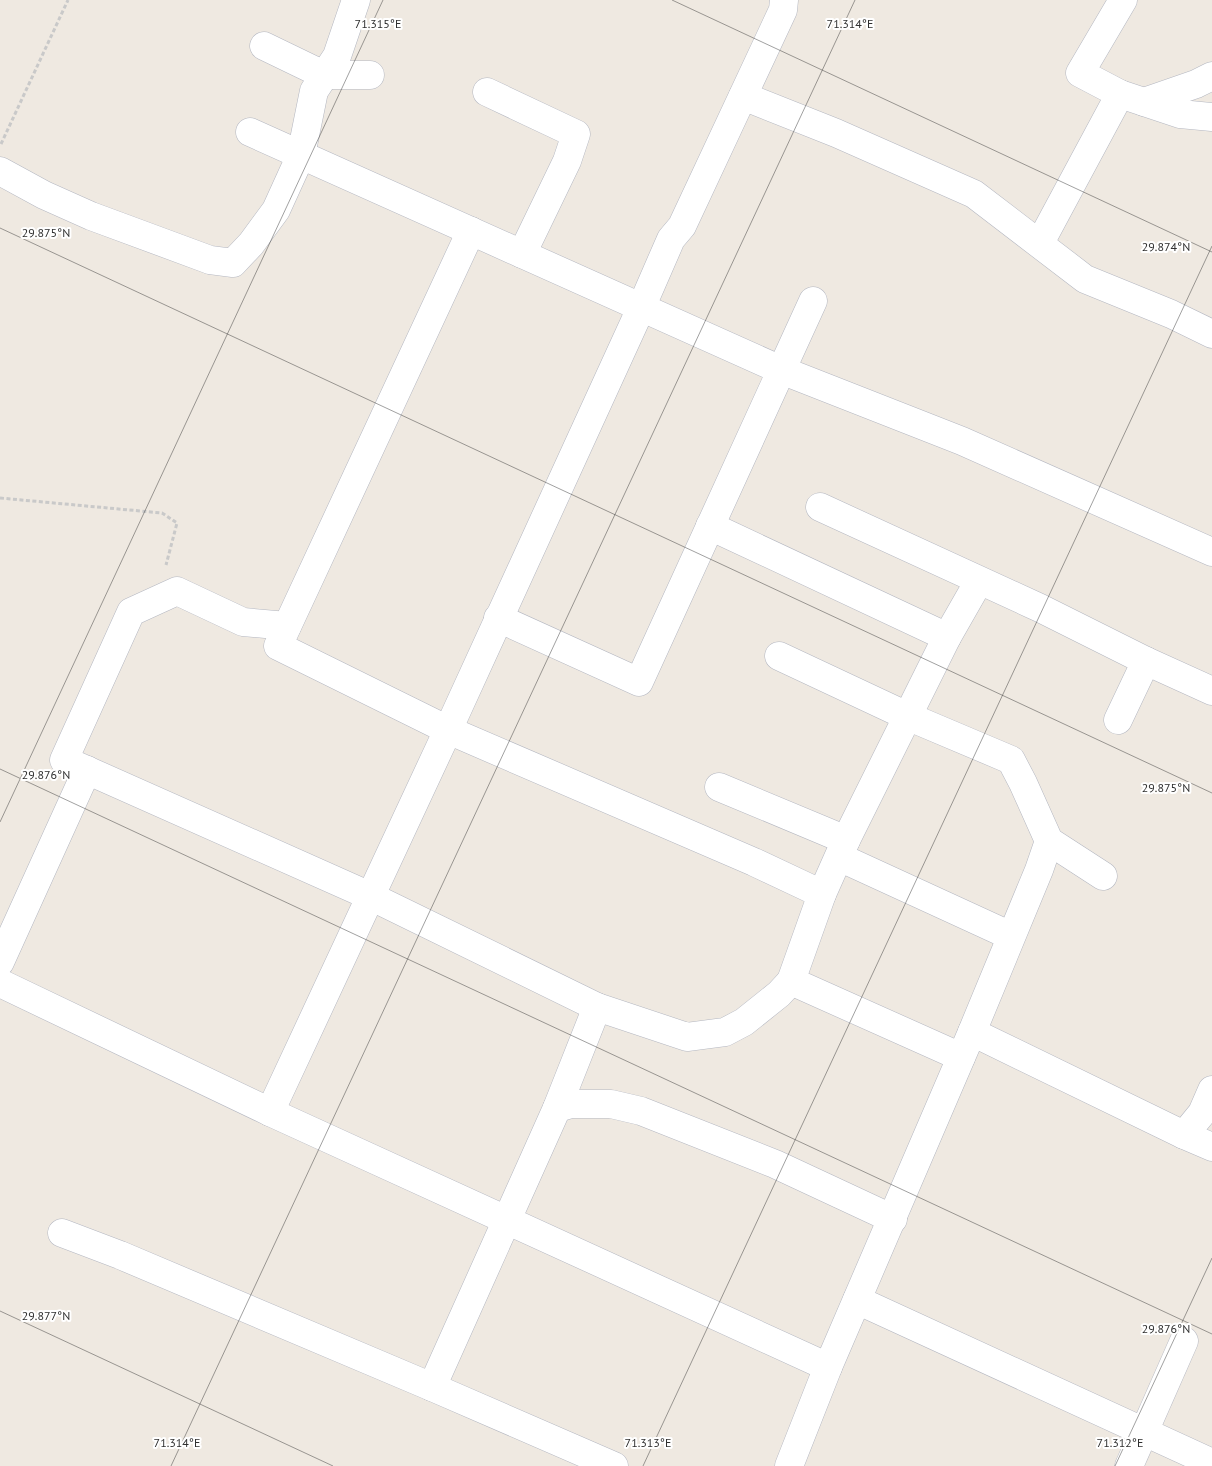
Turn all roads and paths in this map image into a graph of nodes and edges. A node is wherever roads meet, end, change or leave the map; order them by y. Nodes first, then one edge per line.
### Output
1 (68, 0) edge
2 (356, 0) edge
3 (784, 0) edge
4 (1123, 0) edge
5 (264, 46) dead end
6 (324, 75) junction
7 (370, 75) dead end
8 (1212, 76) edge
9 (487, 92) dead end
10 (743, 96) junction
11 (1132, 98) junction
12 (1212, 118) edge
13 (250, 132) dead end
14 (0, 146) edge
15 (301, 155) junction
16 (0, 170) edge
17 (471, 231) junction
18 (1040, 243) junction
19 (522, 254) junction
20 (813, 301) dead end
21 (641, 308) junction
22 (1212, 334) edge
23 (781, 370) junction
24 (0, 498) edge
25 (820, 507) dead end
26 (710, 526) junction
27 (1212, 552) edge
28 (979, 581) junction
29 (156, 600) junction
30 (498, 618) junction
31 (288, 626) junction
32 (947, 637) junction
33 (779, 656) dead end
34 (1146, 661) junction
35 (1212, 691) edge
36 (906, 716) junction
37 (1118, 720) dead end
38 (448, 730) junction
39 (87, 770) junction
40 (719, 787) dead end
41 (1049, 841) junction
42 (842, 849) junction
43 (1103, 876) dead end
44 (822, 894) junction
45 (370, 896) junction
46 (1011, 936) junction
47 (0, 962) edge
48 (791, 981) junction
49 (0, 983) edge
50 (597, 1007) junction
51 (972, 1032) junction
52 (961, 1057) junction
53 (1212, 1090) edge
54 (557, 1108) junction
55 (270, 1112) junction
56 (1184, 1134) junction
57 (1212, 1147) edge
58 (506, 1220) junction
59 (892, 1220) junction
60 (62, 1233) dead end
61 (857, 1300) junction
62 (1184, 1341) dead end
63 (828, 1367) junction
64 (432, 1387) junction
65 (1145, 1432) junction
66 (1212, 1463) edge
67 (796, 1464) edge
68 (614, 1466) edge
69 (1129, 1466) edge

1 - 14 path
2 - 6 street
3 - 10 street
4 - 11 street
5 - 6 street
6 - 7 street
6 - 15 street
8 - 11 street
9 - 19 street
10 - 18 street
10 - 21 street
11 - 12 street
11 - 18 street
13 - 15 street
15 - 16 street
15 - 17 street
17 - 19 street
17 - 31 street
18 - 22 street
19 - 21 street
20 - 23 street
21 - 23 street
21 - 30 street
23 - 26 street
23 - 27 street
24 - 29 path
25 - 28 street
26 - 30 street
26 - 32 street
28 - 32 street
28 - 34 street
29 - 31 street
29 - 39 street
30 - 38 street
31 - 38 street
32 - 36 street
33 - 36 street
34 - 35 street
34 - 37 street
36 - 41 street
36 - 42 street
38 - 44 street
38 - 45 street
39 - 45 street
39 - 47 street
40 - 42 street
41 - 43 street
41 - 46 street
42 - 44 street
42 - 46 street
44 - 48 street
45 - 50 street
45 - 55 street
46 - 51 street
48 - 50 street
48 - 52 street
49 - 55 street
50 - 54 street
51 - 52 street
51 - 56 street
52 - 59 street
53 - 56 street
54 - 58 street
54 - 59 street
55 - 58 street
56 - 57 street
58 - 63 street
58 - 64 street
59 - 61 street
60 - 64 street
61 - 63 street
61 - 65 street
62 - 65 street
63 - 67 street
64 - 68 street
65 - 66 street
65 - 69 street

